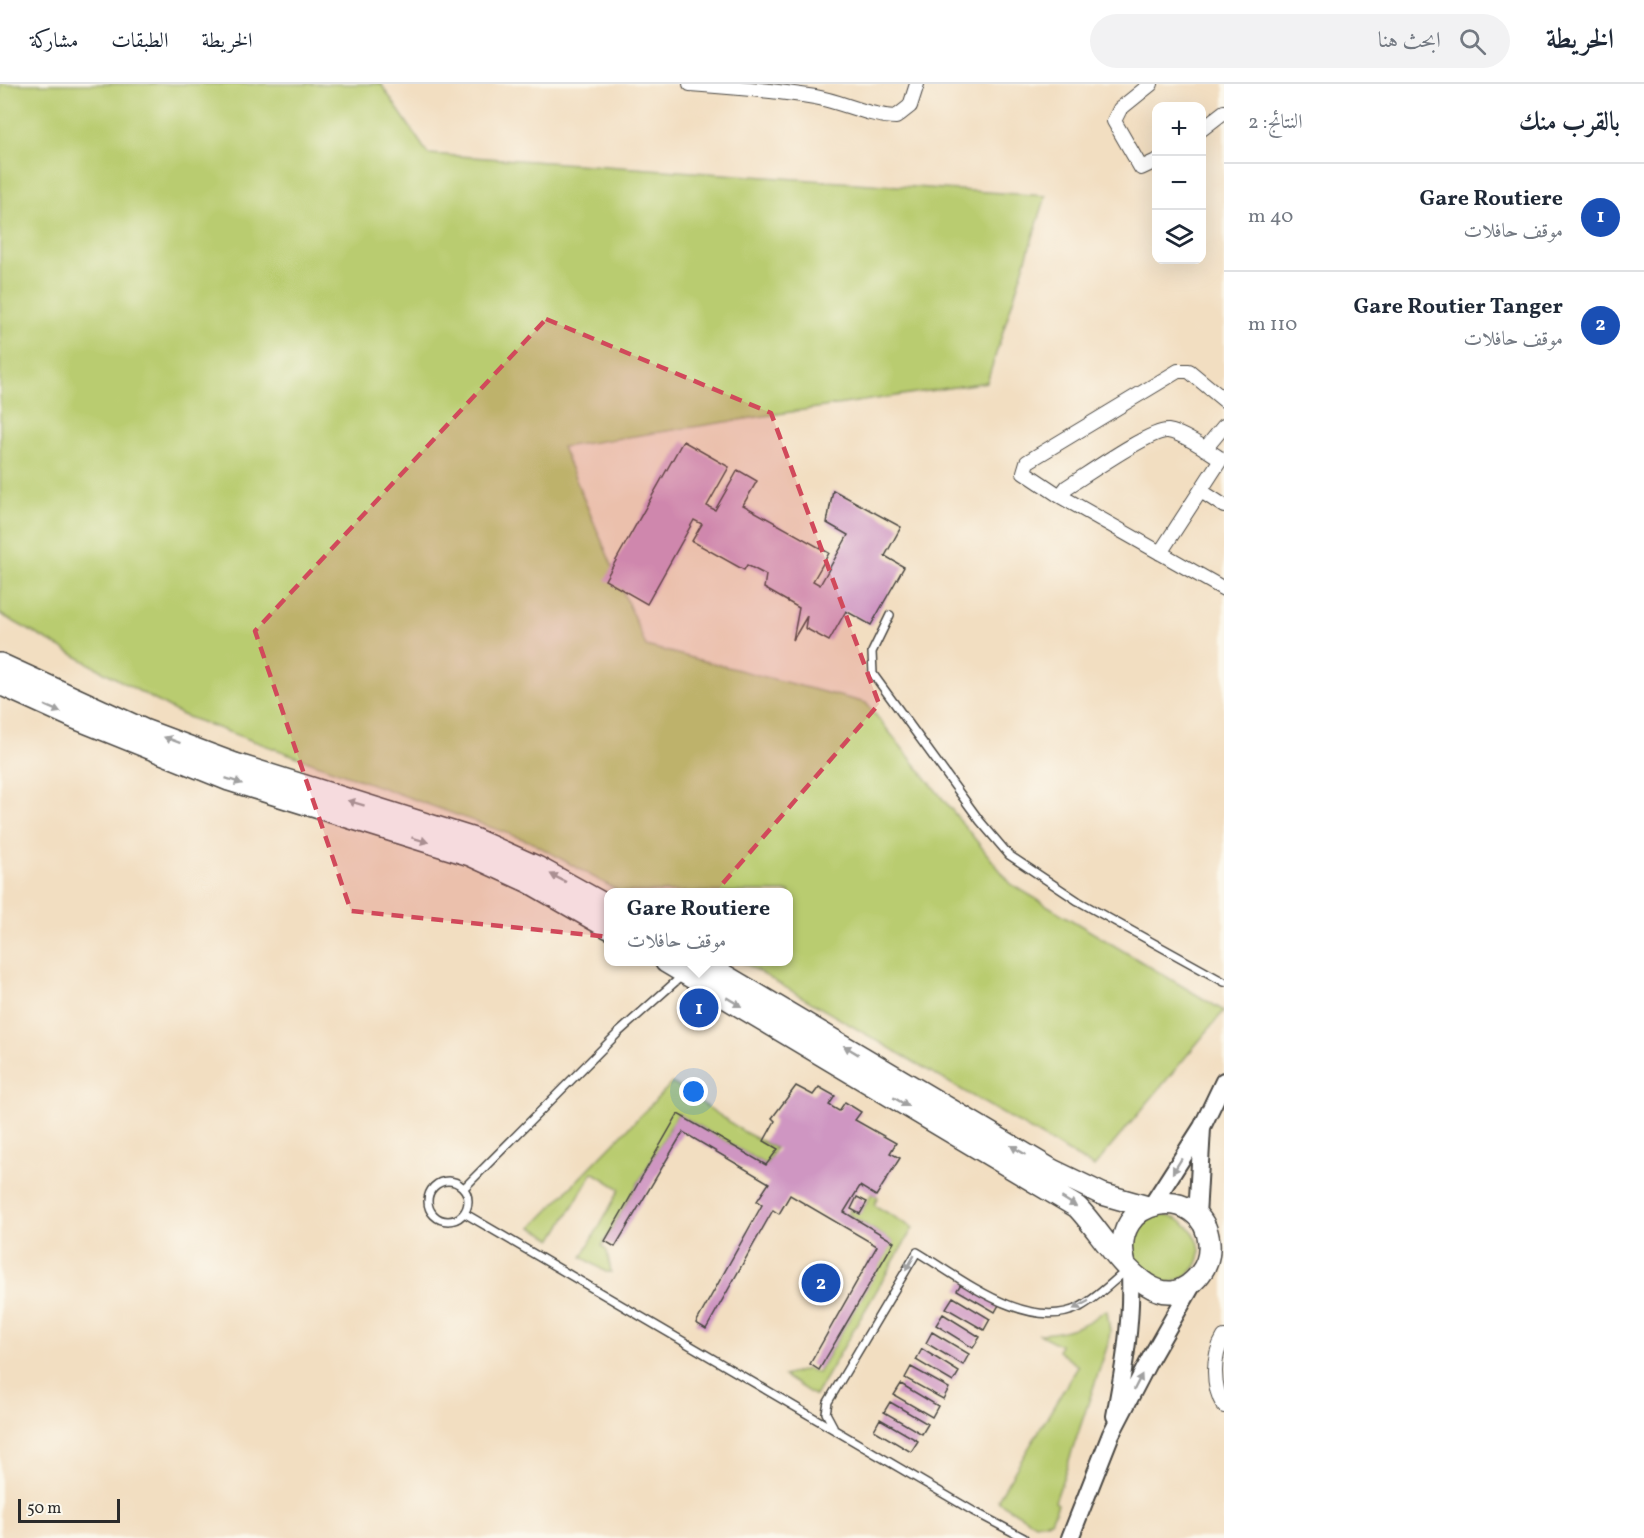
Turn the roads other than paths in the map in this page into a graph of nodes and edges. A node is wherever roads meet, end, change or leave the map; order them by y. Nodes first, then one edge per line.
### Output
1 (690, 84) edge
2 (917, 84) edge
3 (1151, 84) edge
4 (1224, 112) edge
5 (1206, 126) edge
6 (1152, 163) edge
7 (1224, 400) edge
8 (1224, 426) edge
9 (1206, 449) junction
10 (1223, 458) edge
11 (1200, 491) junction
12 (1060, 496) junction
13 (1224, 506) edge
14 (1160, 553) junction
15 (1224, 589) edge
16 (890, 615) dead end
17 (0, 664) edge
18 (0, 684) edge
19 (604, 904) edge
20 (604, 925) edge
21 (693, 967) edge
22 (1224, 982) edge
23 (1224, 1081) edge
24 (1202, 1127) junction
25 (464, 1188) junction
26 (1150, 1206) junction
27 (465, 1213) junction
28 (1200, 1221) junction
29 (1224, 1227) edge
30 (1224, 1261) edge
31 (1128, 1270) junction
32 (1199, 1275) junction
33 (1224, 1337) edge
34 (1224, 1406) edge
35 (837, 1431) junction
36 (1111, 1434) junction
37 (1017, 1537) edge
38 (1070, 1538) edge

1 - 2 street
3 - 6 street
4 - 5 street
7 - 12 street
8 - 9 street
9 - 10 street
9 - 12 street
10 - 11 street
11 - 13 street
11 - 14 street
12 - 14 street
14 - 15 street
16 - 22 lane
19 -> 17 main road
18 -> 20 main road
21 - 25 lane
26 -> 21 main road
21 -> 31 main road
23 - 24 street
24 -> 26 street
24 - 28 street
25 - 27 lane
25 - 27 lane
26 - 28 main road
26 - 31 main road
27 - 35 lane
28 - 29 main road
28 - 32 main road
30 - 32 main road
31 - 32 main road
31 -> 35 lane
31 - 36 street
36 -> 32 street
33 - 34 street
35 - 37 lane
36 - 38 street

